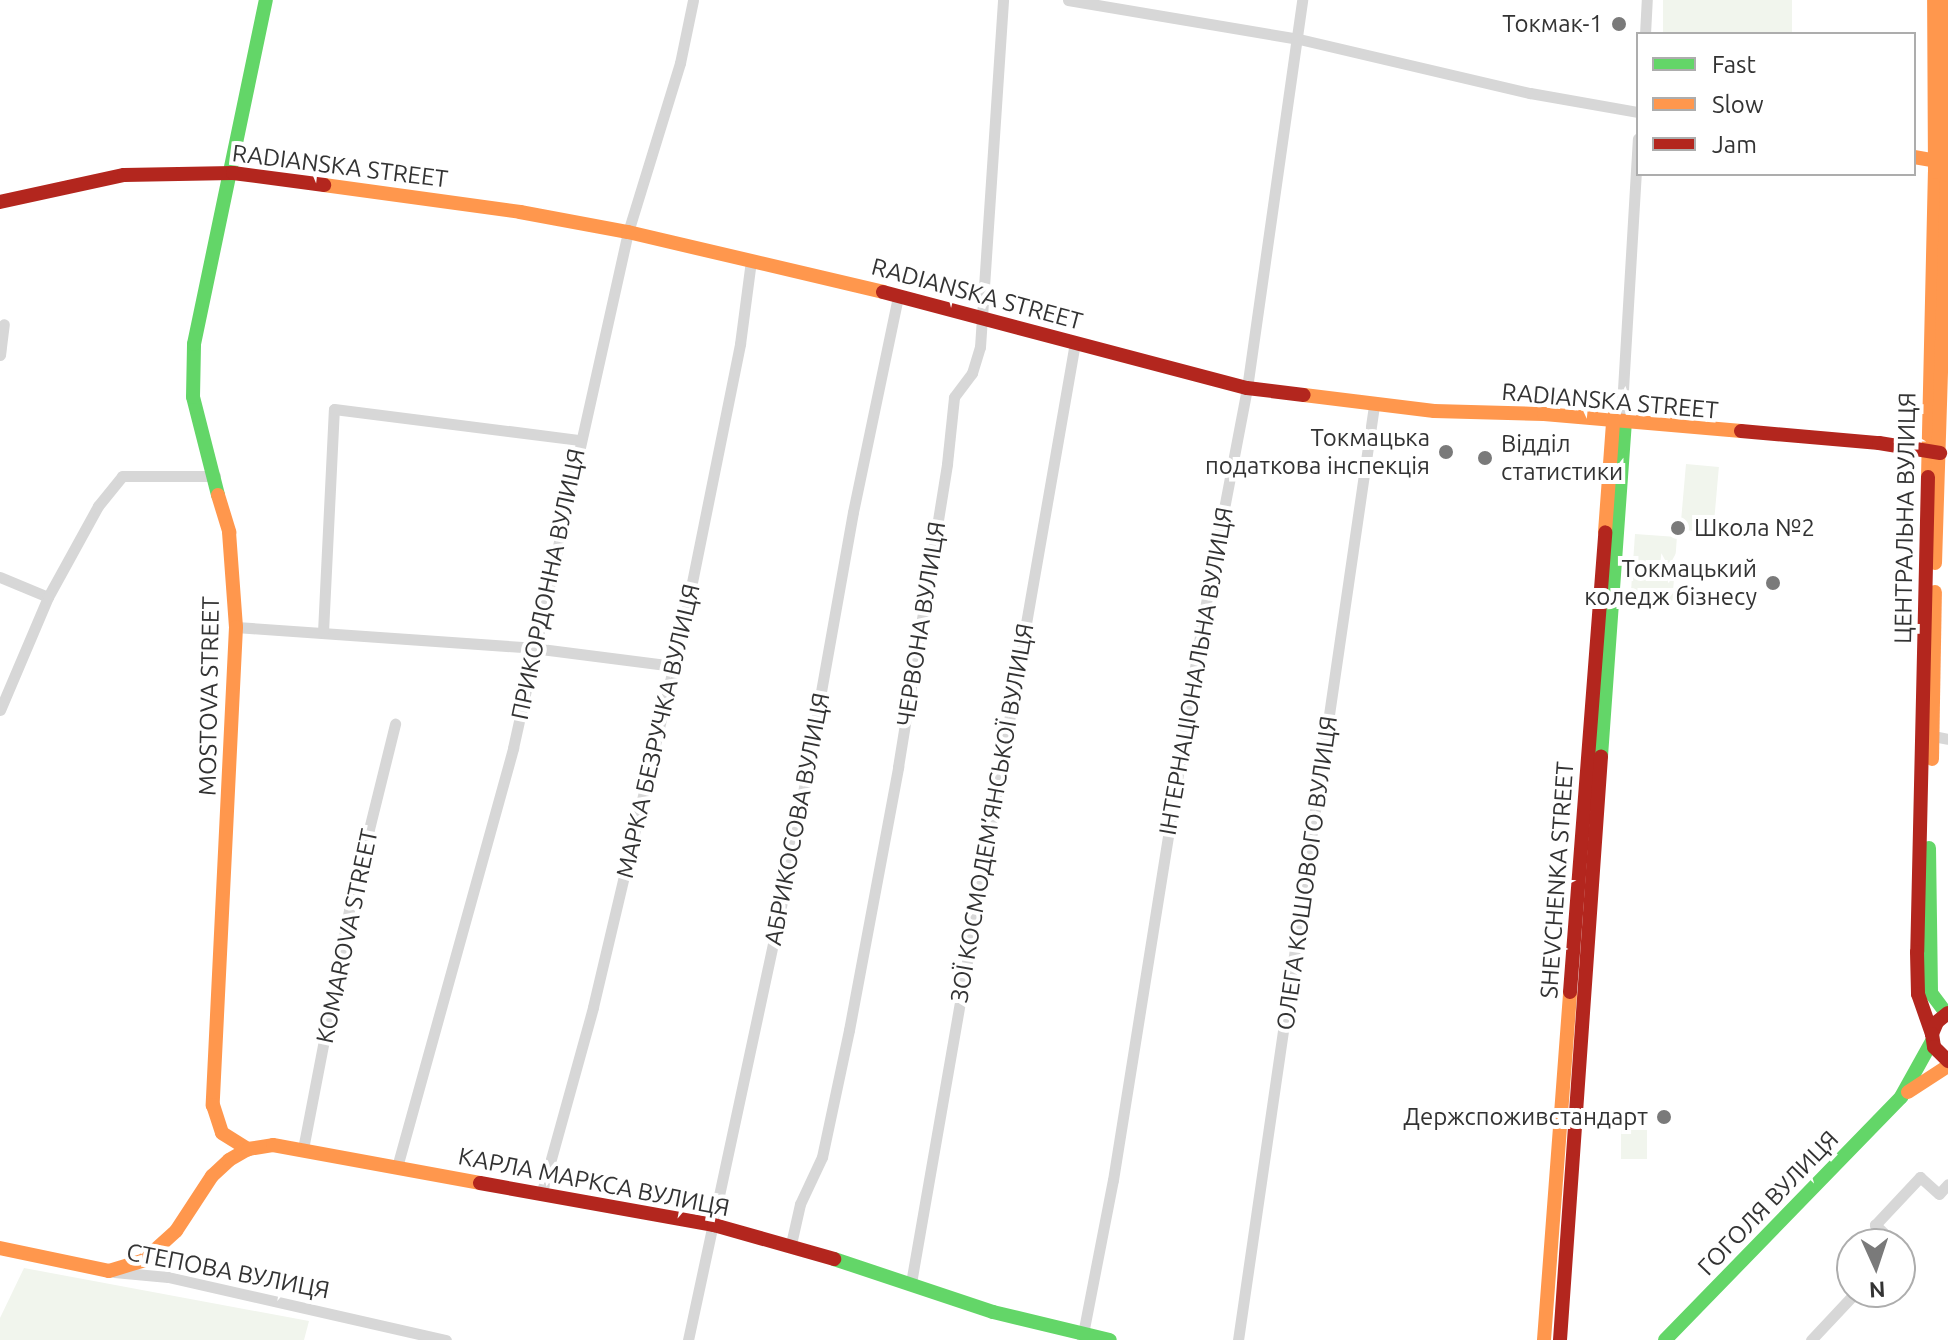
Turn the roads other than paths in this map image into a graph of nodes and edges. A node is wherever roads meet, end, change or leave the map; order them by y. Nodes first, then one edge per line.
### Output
1 (266, 0) edge
2 (693, 0) edge
3 (1003, 0) edge
4 (1068, 0) edge
5 (1302, 0) edge
6 (1647, 0) edge
7 (1934, 0) edge
8 (1947, 0) edge
9 (1645, 32) edge
10 (1299, 39) junction
11 (1636, 112) edge
12 (1916, 157) edge
13 (1943, 162) edge
14 (1636, 171) edge
15 (233, 173) junction
16 (0, 202) edge
17 (628, 232) junction
18 (751, 261) junction
19 (898, 296) junction
20 (984, 318) junction
21 (4, 324) dead end
22 (1075, 342) junction
23 (0, 355) edge
24 (1247, 388) junction
25 (1374, 405) junction
26 (1620, 423) junction
27 (580, 440) junction
28 (1938, 453) edge
29 (215, 476) junction
30 (0, 577) edge
31 (48, 597) junction
32 (236, 627) junction
33 (323, 632) junction
34 (533, 648) junction
35 (674, 666) junction
36 (0, 710) edge
37 (395, 724) dead end
38 (1933, 736) junction
39 (1948, 739) edge
40 (1925, 805) junction
41 (1948, 1013) edge
42 (1932, 1037) junction
43 (1948, 1063) edge
44 (1572, 1064) junction
45 (1901, 1097) junction
46 (248, 1149) junction
47 (303, 1149) junction
48 (397, 1167) junction
49 (1948, 1184) edge
50 (541, 1195) junction
51 (714, 1225) junction
52 (1878, 1228) edge
53 (791, 1244) junction
54 (0, 1248) edge
55 (109, 1271) junction
56 (911, 1283) junction
57 (1841, 1308) edge
58 (1082, 1337) edge
59 (446, 1340) edge
60 (688, 1340) edge
61 (1110, 1340) edge
62 (1238, 1340) edge
63 (1544, 1340) edge
64 (1560, 1340) edge
65 (1665, 1340) edge
66 (1811, 1340) edge

1 - 15 street, MOSTOVA STREET
2 - 17 street, ПРИКОРДОННА ВУЛИЦЯ
3 - 20 street, ЧЕРВОНА ВУЛИЦЯ
4 - 10 street
5 - 10 street, ІНТЕРНАЦІОНАЛЬНА ВУЛИЦЯ
6 - 9 street
7 - 13 street, ЦЕНТРАЛЬНА ВУЛИЦЯ
8 - 13 street, ЦЕНТРАЛЬНА ВУЛИЦЯ
10 - 11 street
10 - 24 street, ІНТЕРНАЦІОНАЛЬНА ВУЛИЦЯ
12 - 13 street
13 - 28 street, ЦЕНТРАЛЬНА ВУЛИЦЯ
14 - 26 street, SHEVCHENKA STREET
15 - 16 street, RADIANSKA STREET
15 - 17 street, RADIANSKA STREET
15 - 29 street, MOSTOVA STREET
17 - 18 street, RADIANSKA STREET
17 - 27 street, ПРИКОРДОННА ВУЛИЦЯ
18 - 19 street, RADIANSKA STREET
18 - 35 street, МАРКА БЕЗРУЧКА ВУЛИЦЯ
19 - 20 street, RADIANSKA STREET
19 - 51 street, АБРИКОСОВА ВУЛИЦЯ
20 - 22 street, RADIANSKA STREET
20 - 53 street, ЧЕРВОНА ВУЛИЦЯ
21 - 23 street
22 - 24 street, RADIANSKA STREET
22 - 56 street, ЗОЇ КОСМОДЕМ’ЯНСЬКОЇ ВУЛИЦЯ
24 - 25 street, RADIANSKA STREET
24 - 58 street, ІНТЕРНАЦІОНАЛЬНА ВУЛИЦЯ
25 - 26 street, RADIANSKA STREET
25 - 62 street, ОЛЕГА КОШОВОГО ВУЛИЦЯ
26 - 28 street, RADIANSKA STREET
26 - 44 street, SHEVCHENKA STREET
27 - 33 street
27 - 34 street, ПРИКОРДОННА ВУЛИЦЯ
28 - 38 street, ЦЕНТРАЛЬНА ВУЛИЦЯ
28 - 40 street, ЦЕНТРАЛЬНА ВУЛИЦЯ
29 - 31 street
29 - 32 street, MOSTOVA STREET
30 - 31 street
31 - 36 street
32 - 33 street
32 - 46 street, MOSTOVA STREET
33 - 34 street
34 - 35 street
34 - 48 street, ПРИКОРДОННА ВУЛИЦЯ
35 - 50 street, МАРКА БЕЗРУЧКА ВУЛИЦЯ
37 - 47 street, KOMAROVA STREET
38 - 39 street
38 - 40 street, ЦЕНТРАЛЬНА ВУЛИЦЯ
40 - 41 street, ЦЕНТРАЛЬНА ВУЛИЦЯ
40 - 42 street, ЦЕНТРАЛЬНА ВУЛИЦЯ
41 - 42 street, ГОГОЛЯ ВУЛИЦЯ
42 - 43 street, ЦЕНТРАЛЬНА ВУЛИЦЯ
42 - 45 street, ГОГОЛЯ ВУЛИЦЯ
43 - 45 street, ГОГОЛЯ ВУЛИЦЯ
44 - 63 street, SHEVCHENKA STREET
44 - 64 street, SHEVCHENKA STREET
45 - 65 street, ГОГОЛЯ ВУЛИЦЯ
46 - 47 street, КАРЛА МАРКСА ВУЛИЦЯ
46 - 55 street
47 - 48 street, КАРЛА МАРКСА ВУЛИЦЯ
48 - 50 street, КАРЛА МАРКСА ВУЛИЦЯ
49 - 52 street
50 - 51 street, КАРЛА МАРКСА ВУЛИЦЯ
51 - 53 street, КАРЛА МАРКСА ВУЛИЦЯ
51 - 60 street, АБРИКОСОВА ВУЛИЦЯ
53 - 56 street, КАРЛА МАРКСА ВУЛИЦЯ
54 - 55 street, СТЕПОВА ВУЛИЦЯ
55 - 59 street, СТЕПОВА ВУЛИЦЯ
56 - 58 street, КАРЛА МАРКСА ВУЛИЦЯ
57 - 66 street
58 - 61 street, КАРЛА МАРКСА ВУЛИЦЯ

